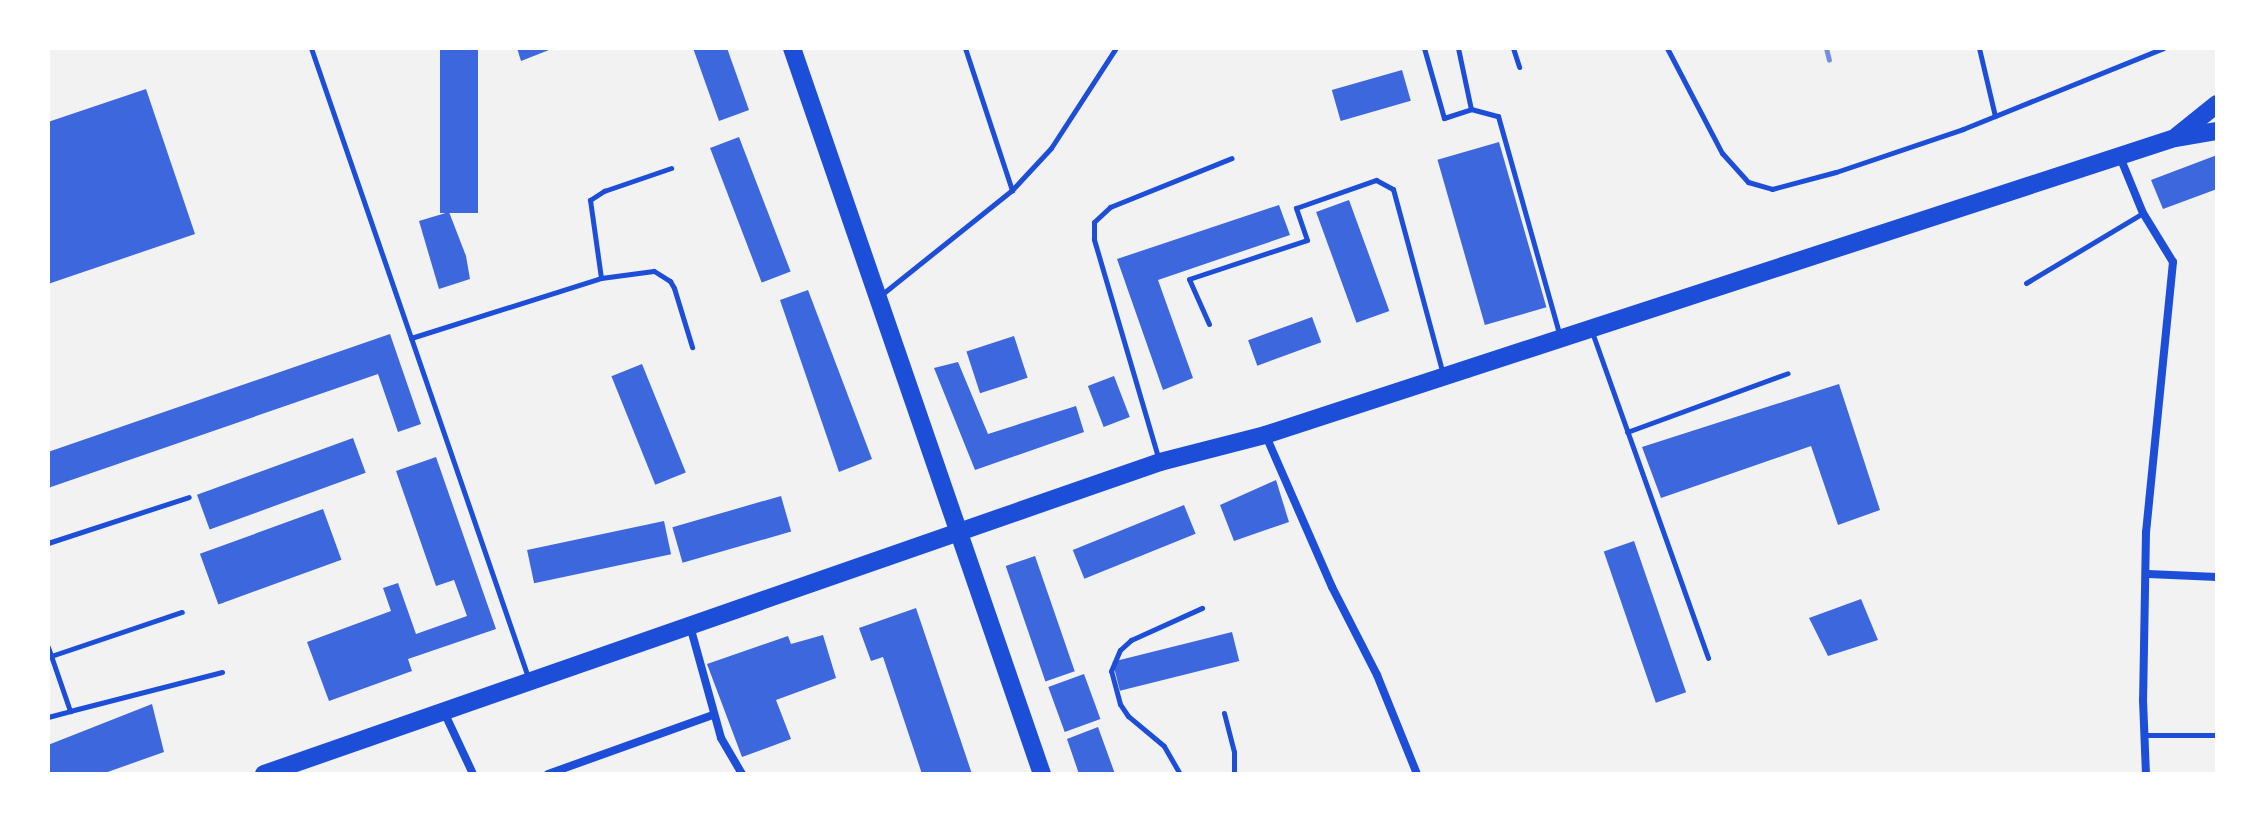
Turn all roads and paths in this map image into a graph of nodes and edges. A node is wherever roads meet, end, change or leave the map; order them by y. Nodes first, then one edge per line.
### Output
1 (311, 48) edge
2 (792, 48) edge
3 (965, 48) edge
4 (1116, 48) edge
5 (1424, 48) edge
6 (1458, 48) edge
7 (1513, 48) edge
8 (1667, 48) edge
9 (1979, 48) edge
10 (2132, 48) edge
11 (2163, 48) edge
12 (2135, 58) junction
13 (1519, 67) dead end
14 (2217, 104) edge
15 (1471, 109) junction
16 (1995, 116) junction
17 (2217, 131) edge
18 (2175, 138) junction
19 (2120, 156) junction
20 (1232, 158) dead end
21 (671, 168) dead end
22 (1012, 190) junction
23 (2143, 213) junction
24 (601, 278) junction
25 (2026, 283) dead end
26 (877, 298) junction
27 (1209, 324) dead end
28 (1591, 331) junction
29 (411, 338) junction
30 (1561, 341) junction
31 (692, 347) dead end
32 (1788, 373) dead end
33 (1444, 379) junction
34 (1627, 432) junction
35 (1265, 435) junction
36 (1160, 462) junction
37 (189, 497) dead end
38 (958, 533) junction
39 (48, 543) edge
40 (2148, 574) junction
41 (2217, 577) edge
42 (1202, 608) dead end
43 (182, 612) dead end
44 (690, 626) junction
45 (48, 647) edge
46 (51, 656) junction
47 (1708, 658) dead end
48 (222, 672) dead end
49 (530, 682) junction
50 (70, 711) junction
51 (443, 712) junction
52 (1224, 713) dead end
53 (713, 715) junction
54 (48, 717) edge
55 (2144, 735) junction
56 (2217, 735) edge
57 (264, 774) edge
58 (473, 774) edge
59 (548, 774) edge
60 (742, 774) edge
61 (1042, 774) edge
62 (1180, 774) edge
63 (1234, 774) edge
64 (1417, 774) edge
65 (2146, 774) edge

1 - 29 lane
2 - 26 main road
3 - 22 lane
4 - 22 lane
5 - 15 lane
6 - 15 lane
7 - 13 lane
8 - 16 lane
9 - 16 lane
10 - 12 lane
11 - 12 lane
12 - 16 lane
14 - 18 main road
15 - 30 lane
17 - 18 main road
18 - 19 main road
19 - 23 street
19 - 28 main road
20 - 36 lane
21 - 24 lane
22 - 26 lane
23 - 25 lane
23 - 40 street
24 - 29 lane
24 - 31 lane
26 - 38 main road
27 - 33 lane
28 - 30 main road
28 - 34 lane
29 - 49 lane
30 - 33 main road
32 - 34 lane
33 - 35 main road
34 - 47 lane
35 - 36 main road
35 - 64 street
36 - 38 main road
37 - 39 lane
38 - 44 main road
38 - 61 main road
40 - 41 street
40 - 55 street
42 - 62 lane
43 - 46 lane
44 - 49 main road
44 - 53 street
45 - 46 lane
46 - 50 lane
48 - 50 lane
49 - 51 main road
50 - 54 lane
51 - 57 main road
51 - 58 street
52 - 63 lane
53 - 59 street
53 - 60 street
55 - 56 lane
55 - 65 street

